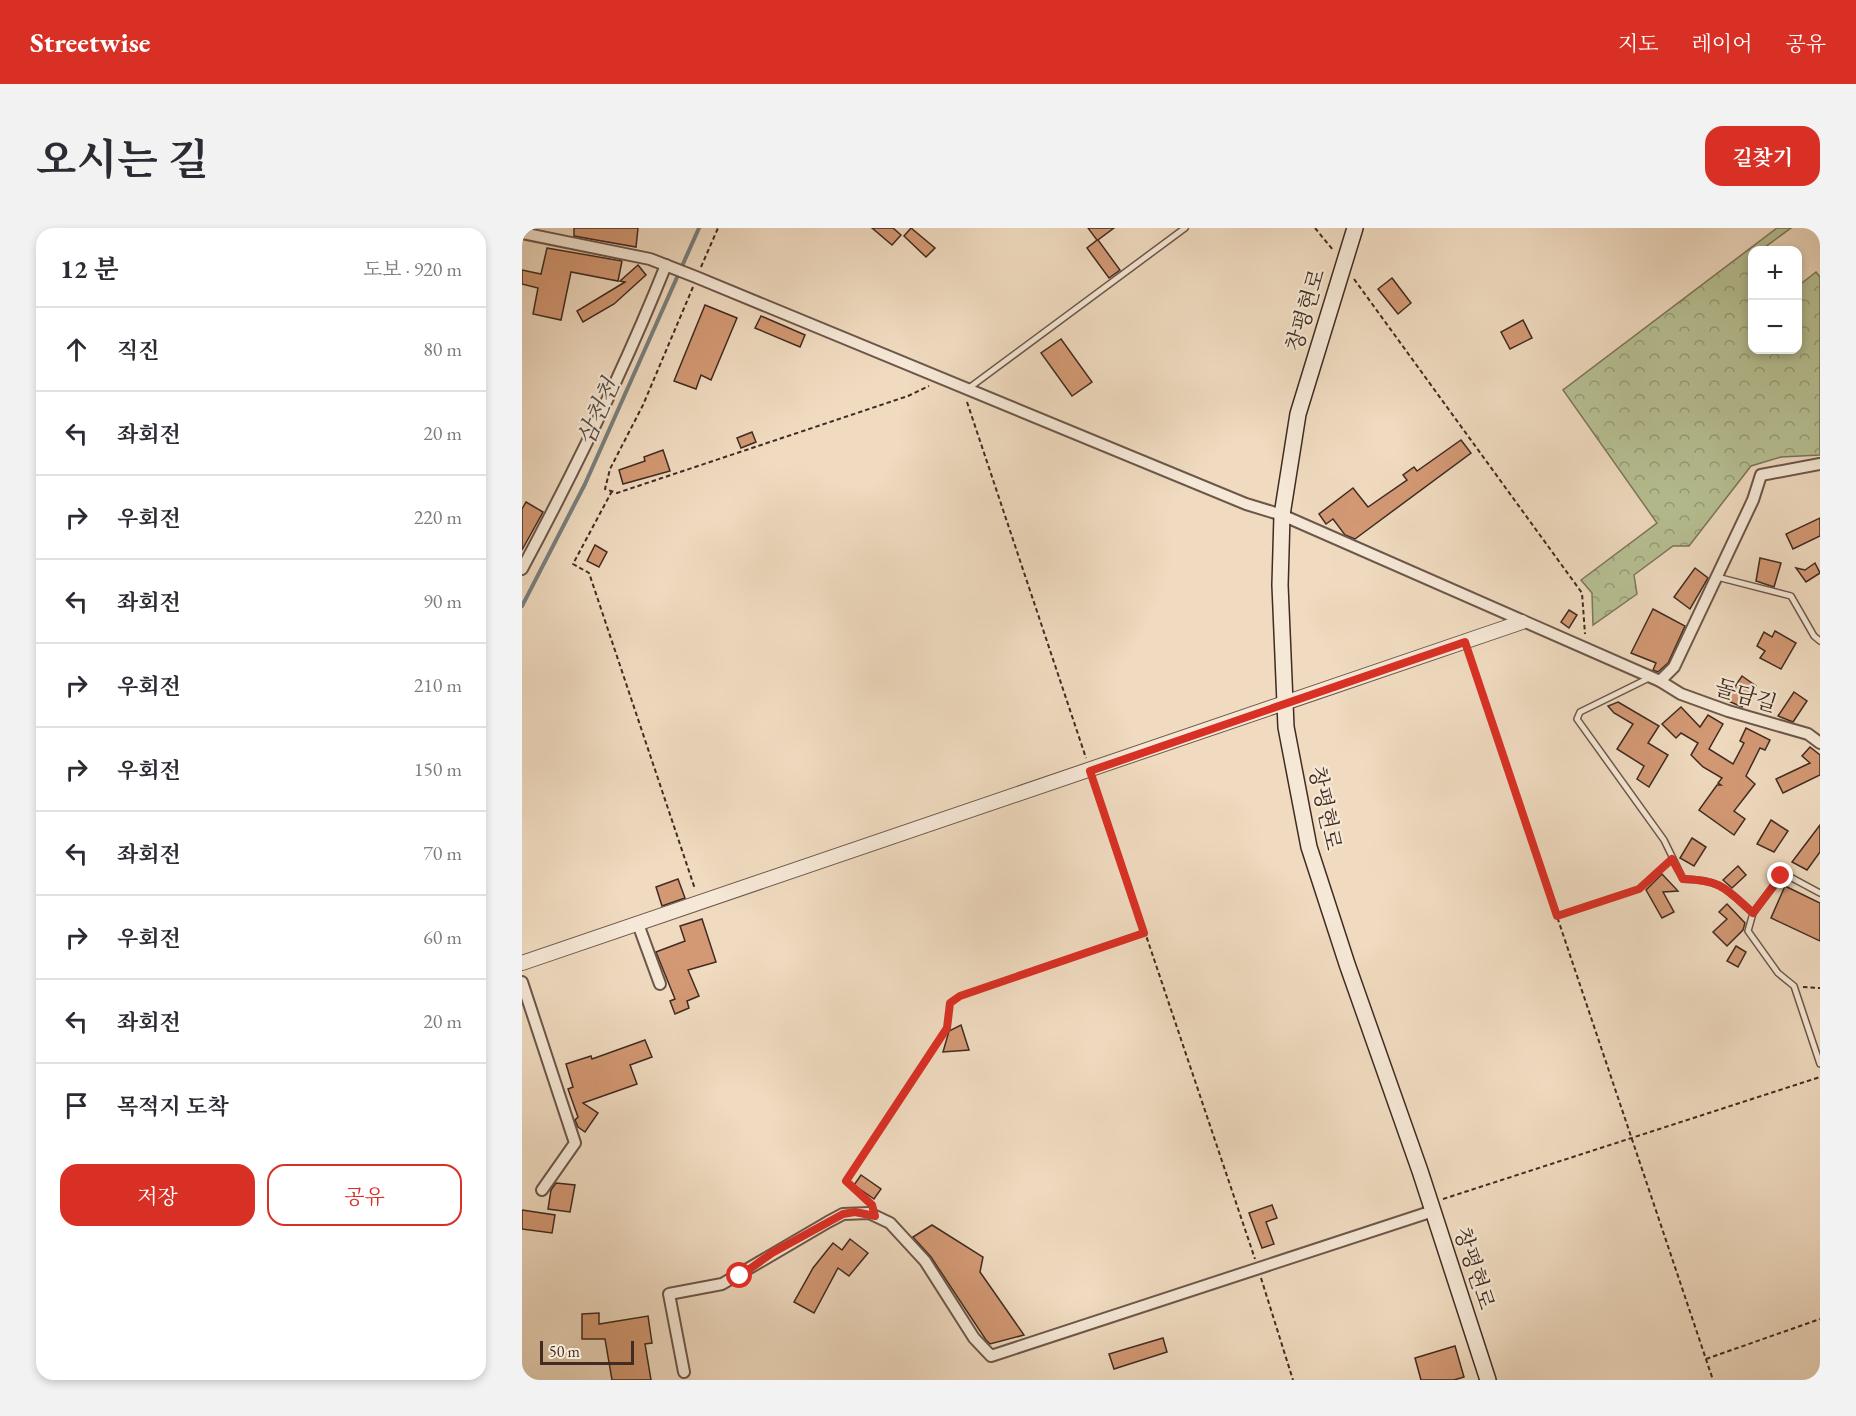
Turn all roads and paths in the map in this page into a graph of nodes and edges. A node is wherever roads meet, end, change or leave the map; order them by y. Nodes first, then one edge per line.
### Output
1 (718, 228) edge
2 (1185, 228) edge
3 (1316, 228) edge
4 (1355, 228) edge
5 (522, 233) edge
6 (1343, 262) junction
7 (668, 266) junction
8 (696, 277) junction
9 (941, 377) junction
10 (969, 388) junction
11 (1820, 464) edge
12 (612, 491) junction
13 (1282, 515) junction
14 (522, 569) edge
15 (1716, 578) junction
16 (1522, 622) junction
17 (1820, 641) edge
18 (1465, 642) junction
19 (1586, 649) junction
20 (1655, 679) junction
21 (1285, 704) junction
22 (1820, 743) edge
23 (1090, 771) junction
24 (1672, 859) junction
25 (1820, 893) edge
26 (700, 903) junction
27 (1753, 913) junction
28 (1557, 916) junction
29 (638, 924) junction
30 (1144, 933) junction
31 (522, 963) edge
32 (522, 982) edge
33 (660, 984) dead end
34 (1794, 986) junction
35 (1820, 988) edge
36 (1820, 1064) edge
37 (1820, 1077) edge
38 (1632, 1138) junction
39 (542, 1190) dead end
40 (1432, 1207) junction
41 (875, 1216) junction
42 (1258, 1269) junction
43 (1820, 1319) edge
44 (1706, 1359) junction
45 (684, 1372) dead end
46 (1293, 1380) edge
47 (1488, 1380) edge
48 (1713, 1380) edge

1 - 8 path
2 - 10 lane
3 - 6 path
4 - 6 main road, 창평현로
5 - 7 street, 돌담길
6 - 13 main road, 창평현로
6 - 19 path
7 - 8 street, 돌담길
7 - 14 street
8 - 9 street, 돌담길
8 - 12 path
9 - 10 street, 돌담길
9 - 12 path
10 - 13 street, 돌담길
10 - 23 path
11 - 15 street
12 - 26 path
13 - 16 street, 돌담길
13 - 21 main road, 창평현로
15 - 17 lane
15 - 20 street
16 - 18 street
16 - 19 street, 돌담길
18 - 21 street
18 - 28 path
19 - 20 street, 돌담길
20 - 22 street, 돌담길
20 - 24 lane
21 - 23 street
21 - 40 main road, 창평현로
23 - 26 street
23 - 30 path
24 - 27 lane
24 - 28 path
25 - 27 lane
26 - 29 street
27 - 34 lane
28 - 38 path
29 - 31 street
29 - 33 street
30 - 41 path
30 - 42 path
32 - 39 street
34 - 35 path
34 - 36 lane
37 - 38 path
38 - 40 path
38 - 44 path
40 - 42 street
40 - 47 main road, 창평현로
41 - 42 street
41 - 45 street
42 - 46 path
43 - 44 path
44 - 48 path

